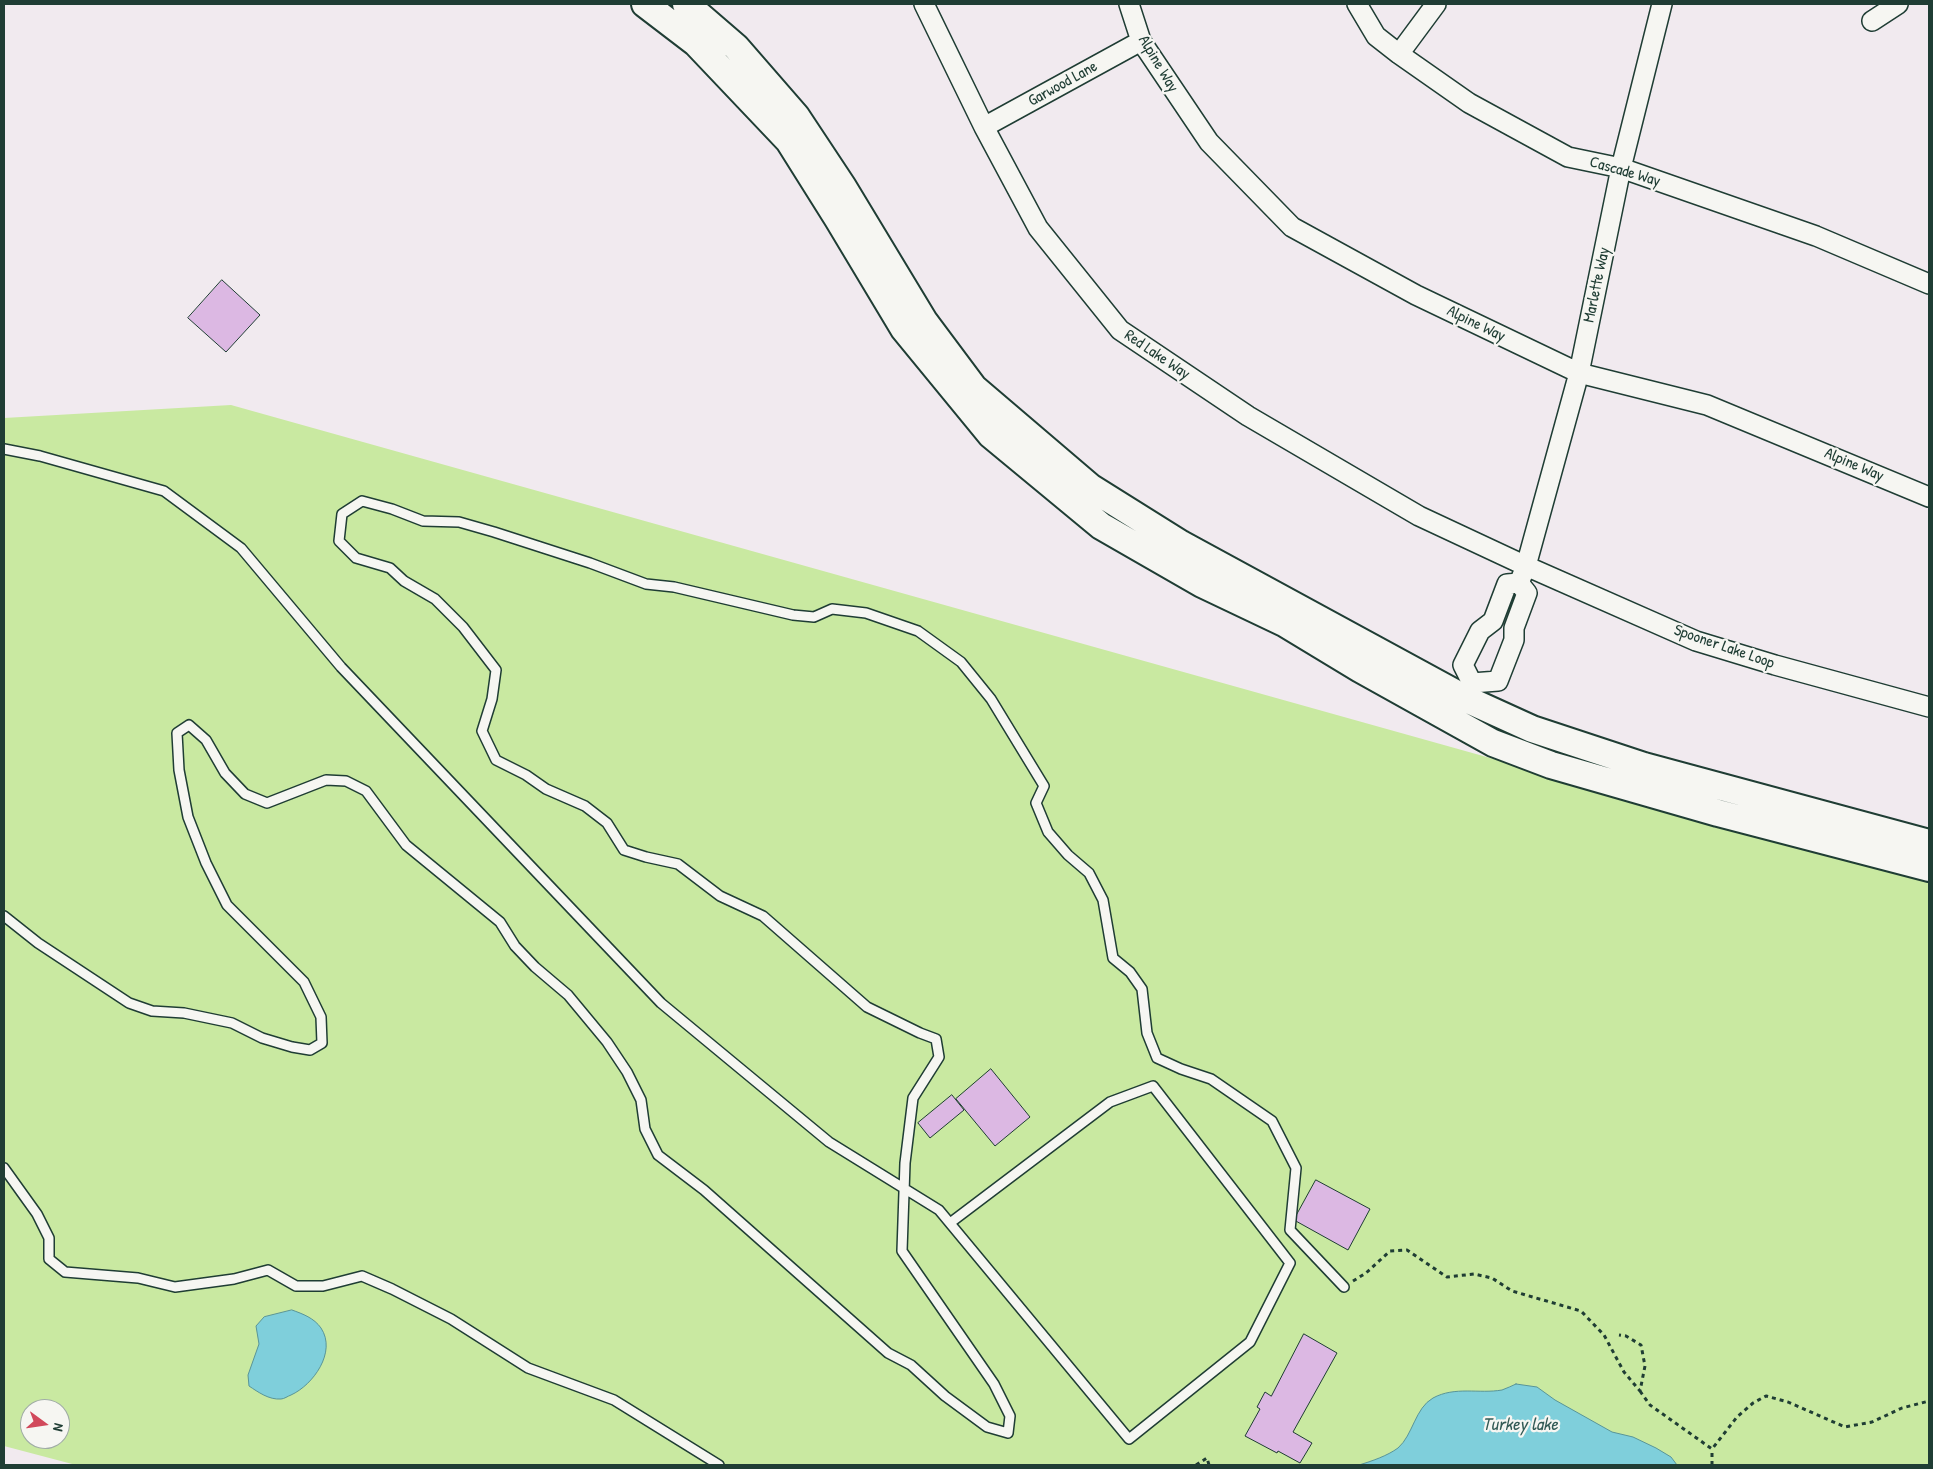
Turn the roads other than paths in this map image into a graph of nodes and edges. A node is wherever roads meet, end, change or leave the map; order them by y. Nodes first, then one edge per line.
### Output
1 (645, 4) edge
2 (686, 4) edge
3 (924, 4) edge
4 (1129, 4) edge
5 (1357, 4) edge
6 (1436, 4) edge
7 (1662, 4) edge
8 (1898, 4) edge
9 (1872, 21) dead end
10 (1141, 41) junction
11 (1399, 54) junction
12 (984, 127) junction
13 (1621, 168) junction
14 (1929, 284) edge
15 (1579, 373) junction
16 (4, 449) edge
17 (1929, 497) edge
18 (1523, 574) junction
19 (1493, 621) junction
20 (1514, 628) junction
21 (1464, 701) junction
22 (1929, 707) edge
23 (1929, 843) edge
24 (1929, 868) edge
25 (4, 916) edge
26 (4, 1168) edge
27 (904, 1188) junction
28 (950, 1223) junction
29 (1344, 1287) road end
30 (719, 1465) edge

1 - 21 main road
2 - 21 main road
3 - 12 street, Red Lake Way
4 - 10 street, Alpine Way
5 - 11 street, Cascade Way
6 - 11 street
7 - 13 street, Marlette Way
8 - 9 street
10 - 12 street, Garwood Lane
10 - 15 street, Alpine Way
11 - 13 street, Cascade Way
12 - 18 street, Red Lake Way
13 - 14 street, Cascade Way
13 - 15 street, Marlette Way
15 - 17 street, Alpine Way
15 - 18 street, Marlette Way
16 - 27 lane
18 - 19 street
18 - 20 street
18 - 22 street, Spooner Lake Loop
19 - 20 street
19 - 21 street
20 - 21 street
21 - 23 main road
21 - 24 main road
25 - 27 lane
26 - 30 lane
27 - 28 lane
27 - 29 lane
28 - 28 lane

